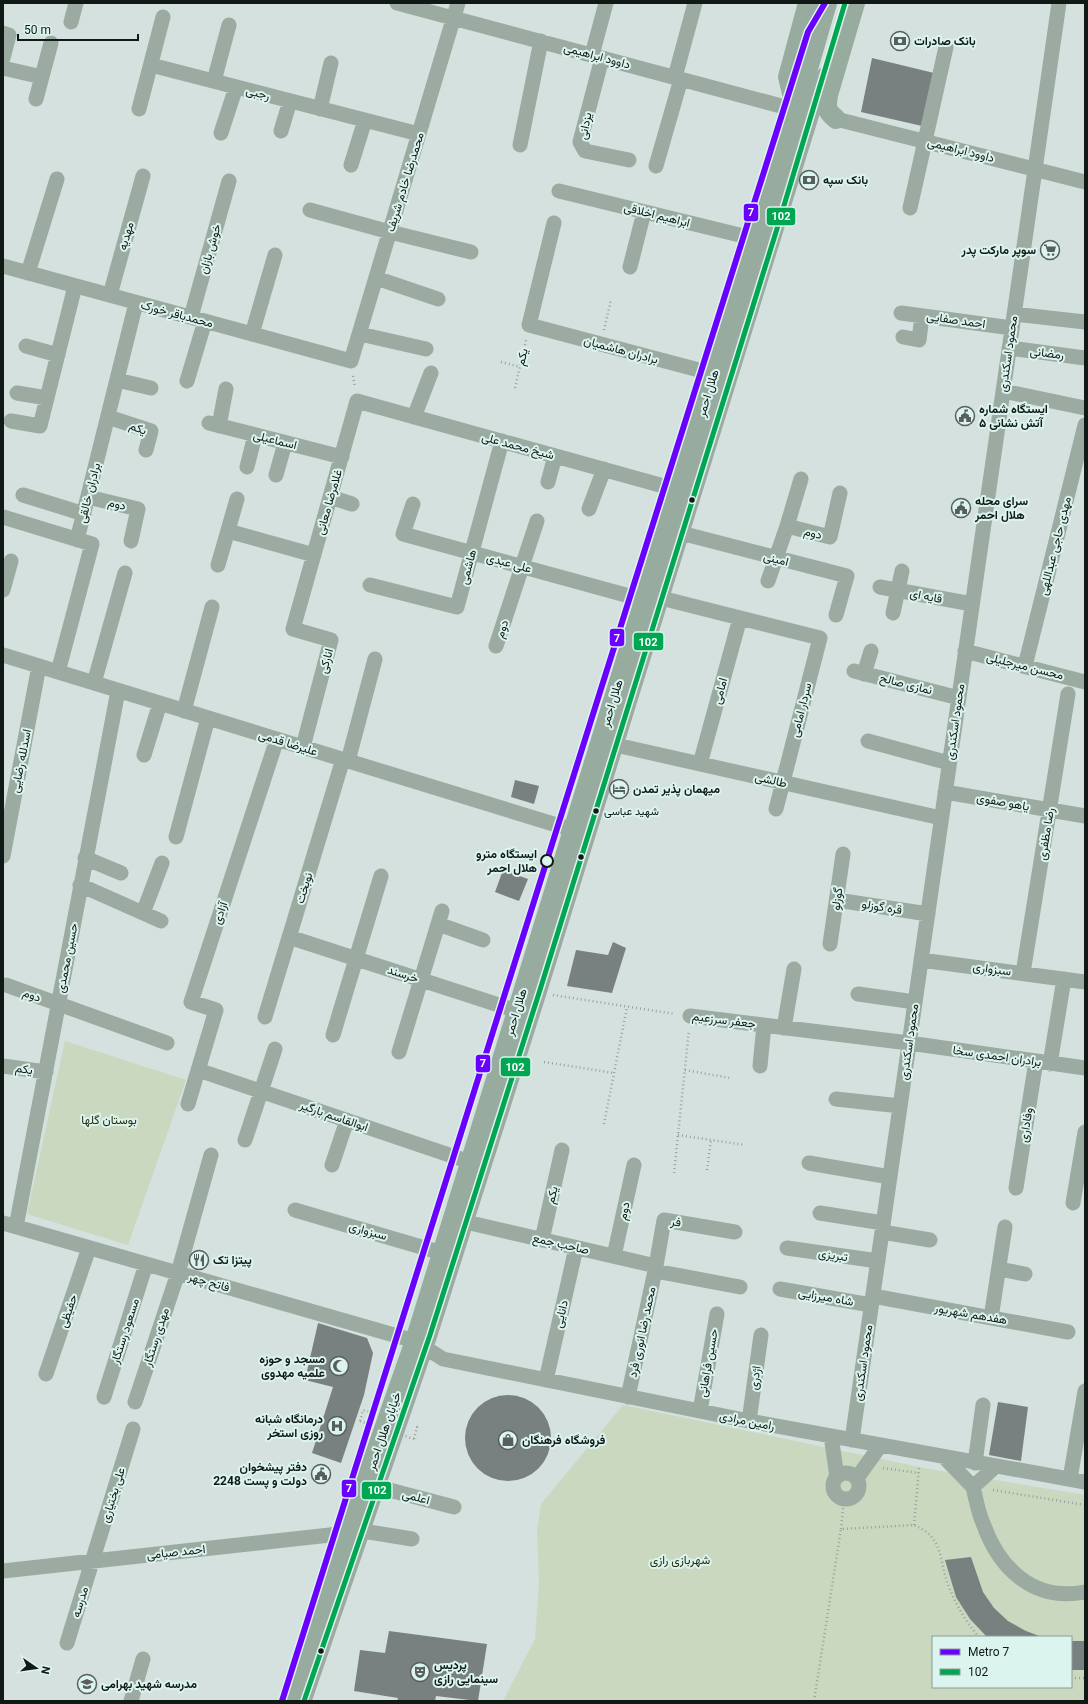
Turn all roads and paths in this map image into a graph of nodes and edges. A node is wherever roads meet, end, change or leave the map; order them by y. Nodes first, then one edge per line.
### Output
1 (76, 3) edge
2 (397, 3) edge
3 (458, 3) edge
4 (606, 3) edge
5 (695, 3) edge
6 (808, 3) edge
7 (827, 3) edge
8 (845, 3) edge
9 (855, 3) edge
10 (1059, 3) edge
11 (163, 17) dead end
12 (454, 18) junction
13 (70, 22) dead end
14 (229, 25) dead end
15 (6, 34) edge
16 (540, 41) junction
17 (51, 43) dead end
18 (946, 47) dead end
19 (597, 56) junction
20 (3, 58) edge
21 (331, 63) dead end
22 (151, 65) junction
23 (818, 67) junction
24 (3, 68) edge
25 (42, 77) junction
26 (678, 78) junction
27 (214, 81) junction
28 (236, 87) junction
29 (36, 99) dead end
30 (290, 101) junction
31 (139, 109) dead end
32 (320, 109) junction
33 (796, 110) junction
34 (836, 119) joint
35 (365, 120) junction
36 (281, 131) dead end
37 (221, 133) dead end
38 (419, 134) junction
39 (925, 141) junction
40 (520, 145) dead end
41 (629, 160) dead end
42 (351, 165) dead end
43 (656, 166) dead end
44 (1035, 169) junction
45 (143, 176) dead end
46 (57, 179) dead end
47 (230, 181) dead end
48 (1085, 182) edge
49 (559, 191) dead end
50 (910, 208) dead end
51 (310, 210) dead end
52 (644, 212) junction
53 (554, 223) dead end
54 (390, 232) junction
55 (756, 239) junction
56 (471, 252) dead end
57 (275, 255) dead end
58 (3, 266) edge
59 (630, 266) dead end
60 (28, 273) junction
61 (376, 278) junction
62 (75, 286) junction
63 (110, 295) junction
64 (438, 299) dead end
65 (611, 300) dead end
66 (136, 303) junction
67 (901, 313) dead end
68 (922, 316) junction
69 (198, 319) junction
70 (1013, 321) junction
71 (1085, 322) edge
72 (529, 325) junction
73 (252, 334) junction
74 (360, 334) junction
75 (903, 337) dead end
76 (600, 344) junction
77 (26, 346) dead end
78 (1009, 348) junction
79 (426, 349) dead end
80 (58, 355) junction
81 (1085, 358) edge
82 (351, 362) junction
83 (501, 362) dead end
84 (520, 367) junction
85 (432, 373) dead end
86 (714, 374) junction
87 (117, 380) junction
88 (187, 382) dead end
89 (151, 388) dead end
90 (516, 388) dead end
91 (226, 389) dead end
92 (1003, 391) junction
93 (17, 393) dead end
94 (47, 398) junction
95 (357, 401) junction
96 (1085, 408) edge
97 (108, 417) junction
98 (414, 417) junction
99 (11, 421) dead end
100 (1085, 425) edge
101 (256, 435) junction
102 (502, 441) junction
103 (286, 443) junction
104 (146, 450) dead end
105 (555, 456) junction
106 (342, 457) junction
107 (247, 467) dead end
108 (604, 469) junction
109 (276, 475) dead end
110 (801, 479) dead end
111 (548, 482) dead end
112 (678, 490) junction
113 (840, 493) dead end
114 (23, 495) dead end
115 (88, 497) junction
116 (330, 497) junction
117 (237, 499) dead end
118 (352, 504) dead end
119 (413, 504) dead end
120 (589, 509) dead end
121 (84, 514) junction
122 (3, 518) edge
123 (537, 521) dead end
124 (787, 526) junction
125 (228, 531) junction
126 (674, 531) junction
127 (77, 540) junction
128 (131, 541) dead end
129 (472, 552) junction
130 (314, 555) junction
131 (776, 559) junction
132 (11, 561) dead end
133 (218, 565) dead end
134 (522, 566) junction
135 (902, 571) dead end
136 (125, 573) dead end
137 (768, 581) dead end
138 (370, 585) dead end
139 (880, 587) dead end
140 (3, 590) edge
141 (898, 590) junction
142 (650, 598) junction
143 (301, 602) joint
144 (972, 604) junction
145 (212, 607) dead end
146 (893, 613) dead end
147 (836, 615) dead end
148 (740, 618) junction
149 (496, 646) dead end
150 (871, 651) dead end
151 (965, 651) junction
152 (3, 655) edge
153 (375, 659) dead end
154 (39, 666) junction
155 (1025, 666) junction
156 (58, 672) junction
157 (1085, 682) edge
158 (94, 683) junction
159 (118, 691) junction
160 (1068, 694) dead end
161 (959, 698) junction
162 (160, 703) junction
163 (184, 711) junction
164 (208, 718) junction
165 (277, 739) junction
166 (868, 741) dead end
167 (608, 743) junction
168 (303, 747) junction
169 (144, 755) dead end
170 (345, 760) junction
171 (949, 763) junction
172 (700, 764) junction
173 (782, 783) junction
174 (945, 792) junction
175 (776, 809) dead end
176 (1050, 810) junction
177 (1085, 816) edge
178 (941, 818) junction
179 (573, 830) junction
180 (176, 837) dead end
181 (843, 854) dead end
182 (3, 856) edge
183 (85, 858) junction
184 (162, 863) dead end
185 (122, 873) dead end
186 (380, 876) dead end
187 (80, 885) junction
188 (837, 900) junction
189 (143, 913) junction
190 (928, 914) junction
191 (161, 921) dead end
192 (289, 936) junction
193 (482, 940) dead end
194 (830, 944) dead end
195 (356, 958) junction
196 (921, 960) junction
197 (794, 969) dead end
198 (1023, 973) junction
199 (1064, 979) junction
200 (420, 980) junction
201 (1085, 982) edge
202 (6, 985) dead end
203 (539, 993) junction
204 (858, 994) dead end
205 (915, 1002) junction
206 (58, 1004) junction
207 (627, 1007) junction
208 (517, 1011) junction
209 (690, 1016) junction
210 (265, 1017) dead end
211 (764, 1025) junction
212 (784, 1028) junction
213 (333, 1035) dead end
214 (167, 1043) dead end
215 (909, 1043) junction
216 (275, 1049) dead end
217 (399, 1052) dead end
218 (544, 1062) dead end
219 (1043, 1062) junction
220 (3, 1066) edge
221 (760, 1066) dead end
222 (1085, 1068) edge
223 (198, 1070) junction
224 (685, 1070) junction
225 (46, 1072) junction
226 (614, 1072) junction
227 (730, 1078) dead end
228 (261, 1091) junction
229 (836, 1099) dead end
230 (188, 1104) dead end
231 (900, 1106) junction
232 (347, 1120) junction
233 (604, 1124) dead end
234 (1085, 1132) edge
235 (678, 1135) junction
236 (245, 1140) dead end
237 (711, 1140) junction
238 (745, 1145) dead end
239 (562, 1150) dead end
240 (211, 1155) dead end
241 (470, 1162) junction
242 (810, 1163) dead end
243 (332, 1165) dead end
244 (634, 1165) dead end
245 (707, 1170) dead end
246 (674, 1172) dead end
247 (890, 1177) junction
248 (1016, 1188) dead end
249 (1074, 1203) dead end
250 (295, 1210) dead end
251 (820, 1213) dead end
252 (466, 1222) junction
253 (10, 1225) edge
254 (883, 1227) junction
255 (1005, 1228) dead end
256 (735, 1232) dead end
257 (542, 1240) junction
258 (930, 1240) dead end
259 (89, 1248) junction
260 (576, 1248) junction
261 (787, 1248) dead end
262 (442, 1253) junction
263 (614, 1256) junction
264 (878, 1261) junction
265 (146, 1264) junction
266 (656, 1269) junction
267 (999, 1269) junction
268 (178, 1273) junction
269 (1025, 1274) dead end
270 (740, 1286) dead end
271 (780, 1289) dead end
272 (872, 1300) junction
273 (716, 1314) dead end
274 (991, 1318) junction
275 (1068, 1332) dead end
276 (761, 1335) dead end
277 (420, 1345) junction
278 (46, 1374) dead end
279 (546, 1380) junction
280 (1085, 1391) edge
281 (104, 1397) dead end
282 (628, 1397) junction
283 (135, 1402) dead end
284 (983, 1404) dead end
285 (363, 1410) dead end
286 (700, 1412) junction
287 (749, 1422) junction
288 (417, 1427) dead end
289 (133, 1429) dead end
290 (831, 1436) junction
291 (852, 1440) junction
292 (880, 1446) junction
293 (920, 1453) junction
294 (944, 1457) junction
295 (975, 1463) junction
296 (867, 1465) junction
297 (996, 1466) junction
298 (918, 1473) junction
299 (837, 1477) junction
300 (857, 1478) junction
301 (1070, 1479) junction
302 (1085, 1482) edge
303 (378, 1487) junction
304 (973, 1487) junction
305 (844, 1499) junction
306 (1085, 1505) edge
307 (454, 1507) dead end
308 (914, 1525) junction
309 (841, 1529) junction
310 (355, 1532) junction
311 (412, 1539) dead end
312 (92, 1561) junction
313 (3, 1571) edge
314 (1085, 1592) edge
315 (978, 1636) edge
316 (67, 1643) dead end
317 (143, 1659) dead end
318 (1072, 1678) edge
319 (1085, 1678) edge
320 (131, 1701) edge
321 (288, 1701) edge
322 (304, 1701) edge
323 (814, 1701) edge

1 - 13 street
2 - 12 street, داوود ابراهیمی
3 - 12 street, محمدرضا خادم شریف
4 - 19 street, یزدانی
5 - 26 street
6 - 33 main road
7 - 23 main road, هلال احمر
8 - 23 street
9 - 34 main road
10 - 44 street, محمود اسکندری
11 - 22 street
12 - 16 street, داوود ابراهیمی
12 - 38 street, محمدرضا خادم شریف
14 - 27 street
15 - 20 street
16 - 19 street, داوود ابراهیمی
16 - 40 street
17 - 25 street
18 - 39 street
19 - 26 street, داوود ابراهیمی
19 - 41 street, یزدانی
21 - 32 street
22 - 27 street, رجبی
22 - 31 street
23 - 33 main road, هلال احمر
23 - 126 street
24 - 25 street
25 - 29 street
26 - 33 street, داوود ابراهیمی
26 - 43 street
27 - 28 street, رجبی
28 - 30 street, رجبی
28 - 37 street
30 - 32 street, رجبی
30 - 36 street
32 - 35 street, رجبی
33 - 55 main road, هلال احمر
34 - 39 street, داوود ابراهیمی
35 - 38 street, رجبی
35 - 42 street
38 - 54 street, محمدرضا خادم شریف
39 - 44 street, داوود ابراهیمی
39 - 50 street
44 - 48 street, داوود ابراهیمی
44 - 70 street, محمود اسکندری
45 - 63 street, مهدیه
46 - 60 street
47 - 69 street, خوش بازان
49 - 52 street, ابراهیم اخلاقی
51 - 54 street
52 - 55 street, ابراهیم اخلاقی
52 - 59 street
53 - 72 street
54 - 56 street
54 - 61 street, محمدرضا خادم شریف
55 - 86 main road, هلال احمر
57 - 73 street
58 - 60 street, محمدباقر خورک
60 - 62 street, محمدباقر خورک
61 - 64 street
61 - 74 street, محمدرضا خادم شریف
62 - 63 street, محمدباقر خورک
62 - 80 street
63 - 66 street, محمدباقر خورک
65 - 76 path
66 - 69 street, محمدباقر خورک
66 - 87 street, برادران خالقی
67 - 68 street, احمد صفایی
68 - 70 street, احمد صفایی
68 - 75 street
69 - 73 street, محمدباقر خورک
69 - 88 street, خوش بازان
70 - 71 street, احمد صفایی
70 - 78 street, محمود اسکندری
72 - 76 street, برادران هاشمیان
72 - 84 path, یکم
73 - 82 street, محمدباقر خورک
74 - 79 street
74 - 82 street, محمدرضا خادم شریف
76 - 86 street, برادران هاشمیان
77 - 80 street
78 - 81 street, رمضانی
78 - 92 street, محمود اسکندری
80 - 94 street
82 - 95 path
83 - 84 path
84 - 90 path, یکم
85 - 98 street
86 - 112 main road, هلال احمر
87 - 89 street
87 - 97 street, برادران خالقی
91 - 101 street, اسماعیلی
92 - 96 street
92 - 144 street, محمود اسکندری
93 - 94 street
94 - 99 street
95 - 98 street, شیخ محمد علی
95 - 106 street, غلامرضا معانی
97 - 104 street, یکم
97 - 115 street, برادران خالقی
98 - 102 street, شیخ محمد علی
100 - 155 street, مهدی حاجی عبداللهی
101 - 103 street, اسماعیلی
101 - 107 street
102 - 105 street, شیخ محمد علی
102 - 129 street, هاشمی
103 - 106 street, اسماعیلی
103 - 109 street
105 - 108 street, شیخ محمد علی
105 - 111 street
106 - 116 street, غلامرضا معانی
108 - 112 street, شیخ محمد علی
108 - 120 street
110 - 124 street
112 - 126 main road, هلال احمر
113 - 124 street, دوم
114 - 121 street
115 - 121 street, برادران خالقی
115 - 128 street, دوم
116 - 118 street
116 - 130 street, غلامرضا معانی
117 - 125 street
119 - 129 street, علی عبدی
121 - 127 street, برادران خالقی
122 - 127 street
123 - 134 street
124 - 131 street
125 - 130 street
125 - 133 street
126 - 131 street, امینی
126 - 142 main road, هلال احمر
127 - 156 street, برادران خالقی
129 - 134 street, علی عبدی
129 - 138 street, هاشمی
130 - 143 street, غلامرضا معانی
131 - 137 street
131 - 147 street, امینی
132 - 140 street
134 - 142 street, علی عبدی
134 - 149 street, دوم
135 - 141 street
136 - 158 street
139 - 141 street, قایه ای
141 - 144 street, قایه ای
141 - 146 street
142 - 148 street
142 - 167 main road, هلال احمر
143 - 168 street, انارکی
144 - 151 street, محمود اسکندری
145 - 163 street
148 - 172 street, امامی
148 - 173 street, سردار امامی
150 - 161 street, نمازی صالح
151 - 155 street, محسن میرجلیلی
151 - 161 street, محمود اسکندری
152 - 154 street, علیرضا قدمی
153 - 170 street, نوبخت
154 - 156 street, علیرضا قدمی
154 - 182 street, اسدلله رضایی
155 - 157 street, محسن میرجلیلی
156 - 158 street, علیرضا قدمی
158 - 159 street, علیرضا قدمی
159 - 162 street, علیرضا قدمی
159 - 183 street, حسین محمدی
160 - 176 street, رضا مظفری
161 - 171 street, محمود اسکندری
162 - 163 street, علیرضا قدمی
162 - 169 street
163 - 164 street, علیرضا قدمی
164 - 165 street, علیرضا قدمی
164 - 180 street
165 - 168 street, علیرضا قدمی
165 - 223 street, آزادی
166 - 171 street
167 - 172 street, طالشی
167 - 179 main road, هلال احمر
167 - 203 street
168 - 170 street, علیرضا قدمی
170 - 179 street, علیرضا قدمی
170 - 192 street, نوبخت
171 - 174 street, محمود اسکندری
172 - 173 street, طالشی
173 - 175 street, سردار امامی
173 - 178 street, طالشی
174 - 176 street, یاهو صفوی
174 - 178 street, محمود اسکندری
176 - 177 street, یاهو صفوی
176 - 198 street, رضا مظفری
178 - 190 street, محمود اسکندری
179 - 208 main road, هلال احمر
181 - 188 street, گوزلو
183 - 185 street
183 - 187 street, حسین محمدی
184 - 189 street
186 - 195 street
187 - 189 street
187 - 206 street, حسین محمدی
188 - 190 street, قره گوزلو
188 - 194 street, گوزلو
189 - 191 street
190 - 196 street, محمود اسکندری
192 - 195 street, خرسند
192 - 210 street, نوبخت
193 - 200 street
195 - 200 street, خرسند
195 - 213 street
196 - 198 street, سبزواری
196 - 205 street, محمود اسکندری
197 - 212 street
198 - 199 street, سبزواری
199 - 201 street, سبزواری
199 - 219 street
200 - 208 street, خرسند
200 - 217 street
202 - 206 street, دوم
203 - 207 path, جعفر سرزعیم
203 - 252 street
204 - 205 street
205 - 215 street, محمود اسکندری
206 - 214 street, دوم
206 - 225 street, حسین محمدی
207 - 209 path, جعفر سرزعیم
207 - 226 path
208 - 241 main road, هلال احمر
209 - 211 street, جعفر سرزعیم
209 - 224 path
211 - 212 street, جعفر سرزعیم
211 - 221 street
212 - 215 street, جعفر سرزعیم
215 - 219 street, برادران احمدی سخا
215 - 231 street, محمود اسکندری
216 - 228 street
218 - 226 path
219 - 222 street, برادران احمدی سخا
219 - 248 street, وفاداری
220 - 225 street, یکم
223 - 228 street, ابوالقاسم بارگیر
223 - 230 street
224 - 227 path
224 - 235 path
225 - 253 street, حسین محمدی
226 - 233 path
228 - 232 street, ابوالقاسم بارگیر
228 - 236 street
229 - 231 street
231 - 247 street, محمود اسکندری
232 - 241 street, ابوالقاسم بارگیر
232 - 243 street
234 - 249 street
235 - 237 path
235 - 246 path
237 - 238 path
237 - 245 path
239 - 257 street, یکم
240 - 268 street, مهدی رستگار
241 - 262 main road, هلال احمر
242 - 247 street
244 - 263 street, دوم
247 - 254 street, محمود اسکندری
250 - 262 street, سبزواری
251 - 254 street
252 - 257 street, صاحب جمع
252 - 277 street
253 - 259 street, فاتح چهر
254 - 258 street
254 - 264 street, محمود اسکندری
255 - 267 street
256 - 266 street, فر
257 - 260 street, صاحب جمع
259 - 265 street, فاتح چهر
259 - 278 street, حفیظی
260 - 263 street, صاحب جمع
260 - 279 street, دانایی
261 - 264 street, تبریزی
262 - 277 main road, هلال احمر
263 - 266 street, صاحب جمع
264 - 272 street, محمود اسکندری
265 - 268 street, فاتح چهر
265 - 281 street, مسعود رستگار
266 - 270 street
266 - 282 street, محمد رضا انوری فرد
267 - 269 street
267 - 274 street
268 - 277 street, فاتح چهر
268 - 283 street, مهدی رستگار
271 - 272 street, شاه میرزایی
272 - 274 street, هفدهم شهریور
272 - 291 street, محمود اسکندری
273 - 286 street, حسین فراهانی
274 - 275 street, هفدهم شهریور
276 - 287 street, اژدری
277 - 279 street, رامین مرادی
277 - 303 street
277 - 310 main road, خیابان هلال احمر
279 - 282 street, رامین مرادی
280 - 301 street
282 - 286 street, رامین مرادی
284 - 295 street
285 - 288 path, bridge
286 - 287 street, رامین مرادی
287 - 290 street, رامین مرادی
289 - 312 street, علی بختیاری
290 - 291 street, رامین مرادی
290 - 299 street
291 - 292 street, رامین مرادی
292 - 293 street, رامین مرادی
292 - 296 street
293 - 294 street, رامین مرادی
293 - 298 path
294 - 295 street, رامین مرادی
294 - 304 street
295 - 297 street, رامین مرادی
296 - 298 path
296 - 300 street
297 - 301 street, رامین مرادی
297 - 304 street
298 - 308 path
299 - 300 street
299 - 305 street
300 - 305 street
301 - 302 street, رامین مرادی
303 - 307 street, اعلمی
303 - 310 street
304 - 306 path
304 - 314 street
305 - 309 path
308 - 309 path
308 - 315 path
309 - 323 path
310 - 311 street, احمد صیامی
310 - 312 street, احمد صیامی
310 - 321 main road, خیابان هلال احمر
310 - 322 street
312 - 313 street, احمد صیامی
312 - 316 street, مدرسه
317 - 320 street
318 - 319 path

